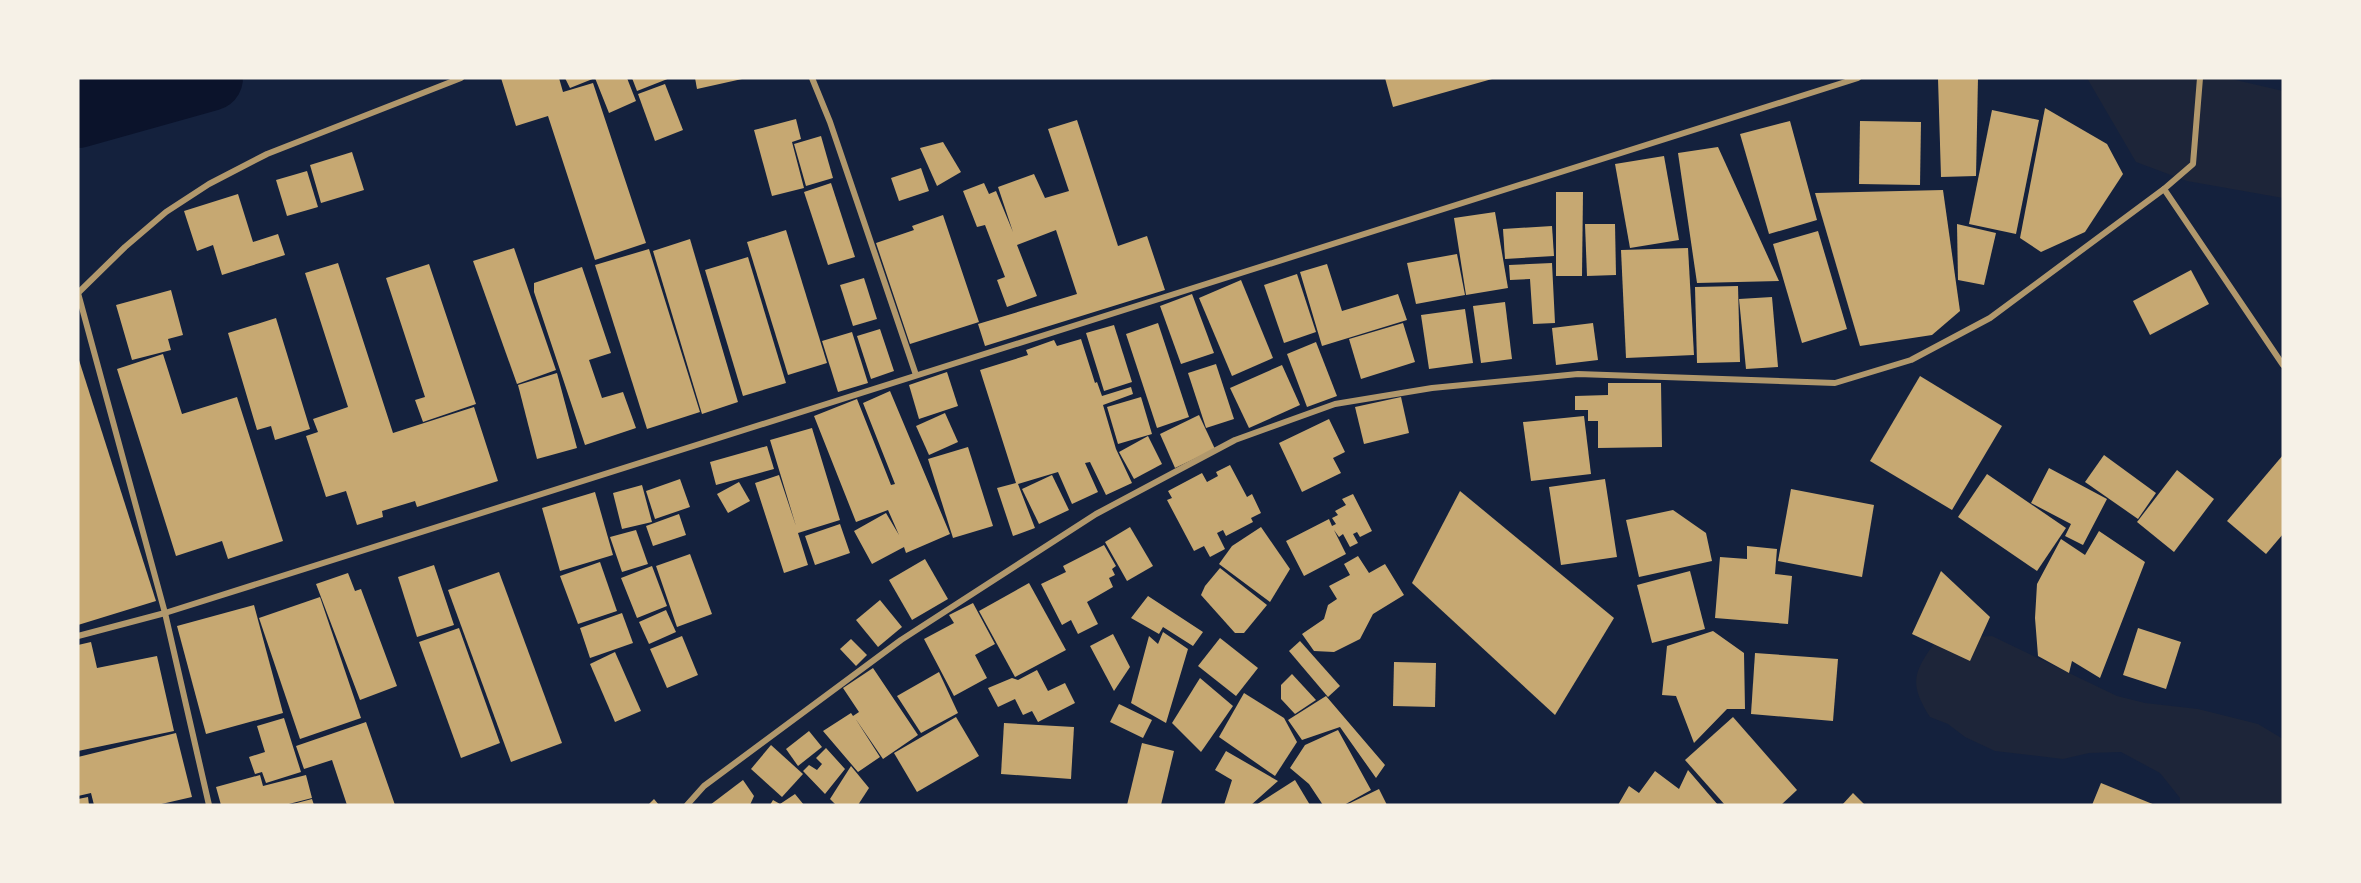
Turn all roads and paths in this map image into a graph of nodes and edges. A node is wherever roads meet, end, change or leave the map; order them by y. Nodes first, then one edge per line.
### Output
1 (461, 78) edge
2 (812, 78) edge
3 (1858, 78) edge
4 (2200, 78) edge
5 (2164, 189) junction
6 (78, 293) edge
7 (2283, 365) edge
8 (916, 375) junction
9 (165, 613) junction
10 (78, 636) edge
11 (209, 805) edge
12 (687, 805) edge

1 - 6 street
2 - 8 street
3 - 8 street
4 - 5 street
5 - 7 street
5 - 12 street
6 - 9 street
8 - 9 street
9 - 10 street
9 - 11 street

